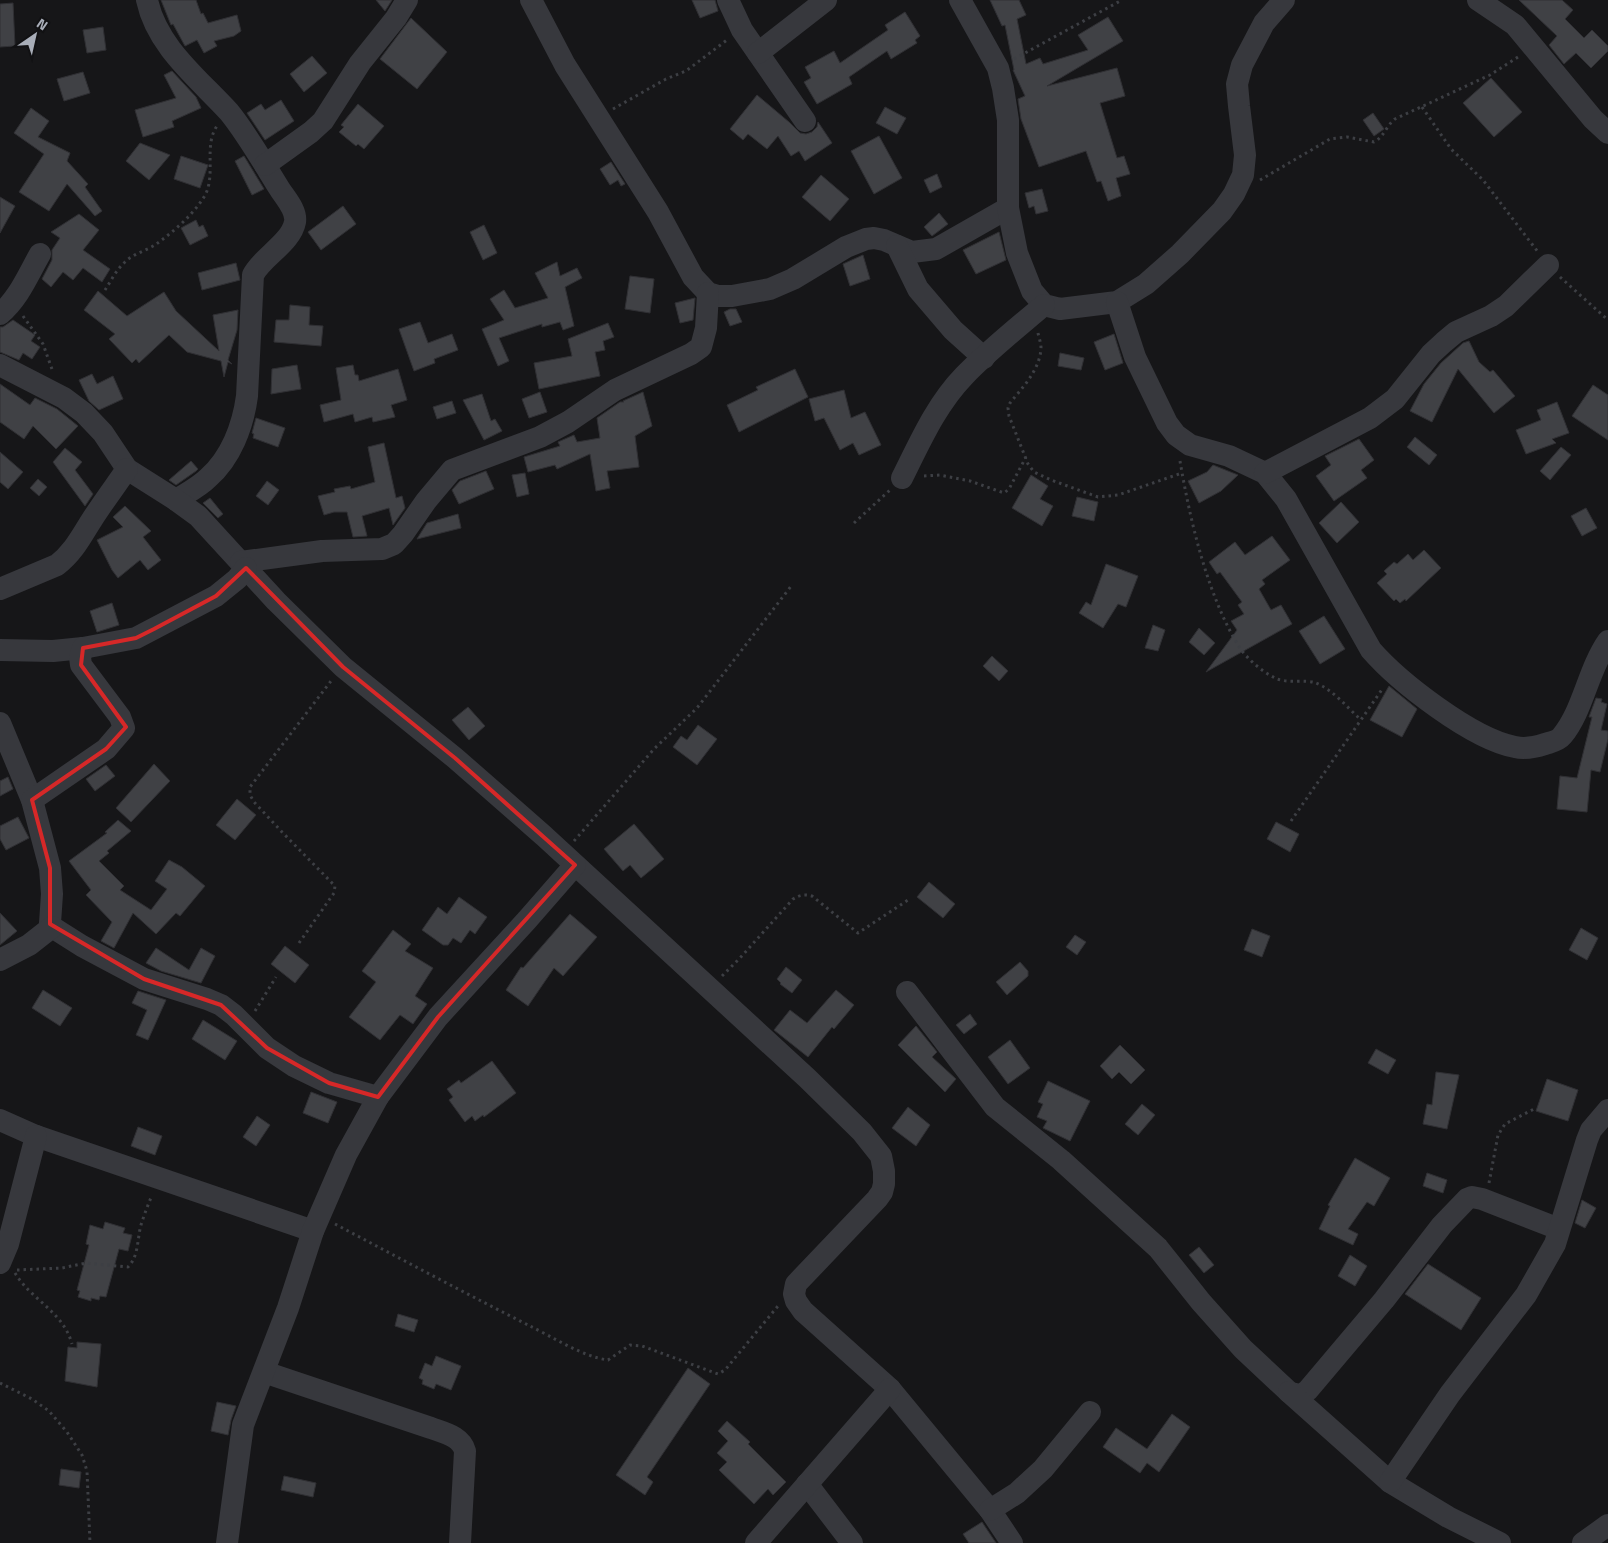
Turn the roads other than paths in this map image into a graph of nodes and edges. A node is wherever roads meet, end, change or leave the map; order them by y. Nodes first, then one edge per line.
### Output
1 (147, 0) edge
2 (407, 0) edge
3 (531, 0) edge
4 (728, 0) edge
5 (826, 0) edge
6 (960, 0) edge
7 (1284, 0) edge
8 (1491, 4) edge
9 (758, 54) junction
10 (806, 121) dead end
11 (1608, 133) edge
12 (265, 165) junction
13 (1008, 208) junction
14 (897, 246) junction
15 (40, 254) dead end
16 (1548, 265) road end
17 (708, 293) junction
18 (1117, 302) junction
19 (6, 308) edge
20 (1040, 308) junction
21 (984, 358) junction
22 (0, 365) edge
23 (128, 469) junction
24 (1265, 474) junction
25 (902, 478) road end
26 (176, 500) junction
27 (243, 565) junction
28 (0, 589) edge
29 (1608, 640) edge
30 (83, 648) junction
31 (0, 650) edge
32 (0, 723) edge
33 (32, 800) junction
34 (569, 860) junction
35 (52, 927) junction
36 (0, 960) edge
37 (907, 992) dead end
38 (378, 1097) junction
39 (1608, 1110) edge
40 (0, 1120) edge
41 (36, 1136) junction
42 (316, 1223) junction
43 (1559, 1229) junction
44 (0, 1263) edge
45 (264, 1372) junction
46 (890, 1390) junction
47 (1289, 1392) junction
48 (1090, 1412) dead end
49 (1390, 1482) junction
50 (807, 1484) junction
51 (990, 1510) junction
52 (1608, 1525) edge
53 (227, 1543) edge
54 (460, 1543) edge
55 (756, 1543) edge
56 (852, 1543) edge
57 (1012, 1543) edge
58 (1500, 1543) edge
59 (1583, 1543) edge

1 - 12 street
2 - 12 street
3 - 17 street
4 - 9 street
5 - 9 street
6 - 13 street
7 - 18 street
8 - 11 street
9 - 10 street
12 - 26 street
13 - 14 street
13 - 20 street
14 - 17 street
14 - 21 street
15 - 19 street
16 - 24 street
17 - 27 street
18 - 20 street
18 - 24 street
20 - 21 street
21 - 25 street
22 - 23 street
23 - 26 street
23 - 28 street
24 - 29 street
26 - 27 street
27 - 30 street
27 - 34 street
30 - 31 street
30 - 33 street
32 - 33 street
33 - 35 street
34 - 38 street
34 - 46 street
35 - 36 street
35 - 38 street
37 - 47 street
38 - 42 street
39 - 43 street
40 - 41 street
41 - 42 street
41 - 44 street
42 - 45 street
43 - 47 street
43 - 49 street
45 - 53 street
45 - 54 street
46 - 50 street
46 - 51 street
47 - 49 street
48 - 51 street
49 - 58 street
50 - 55 street
50 - 56 street
51 - 57 street
52 - 59 street

